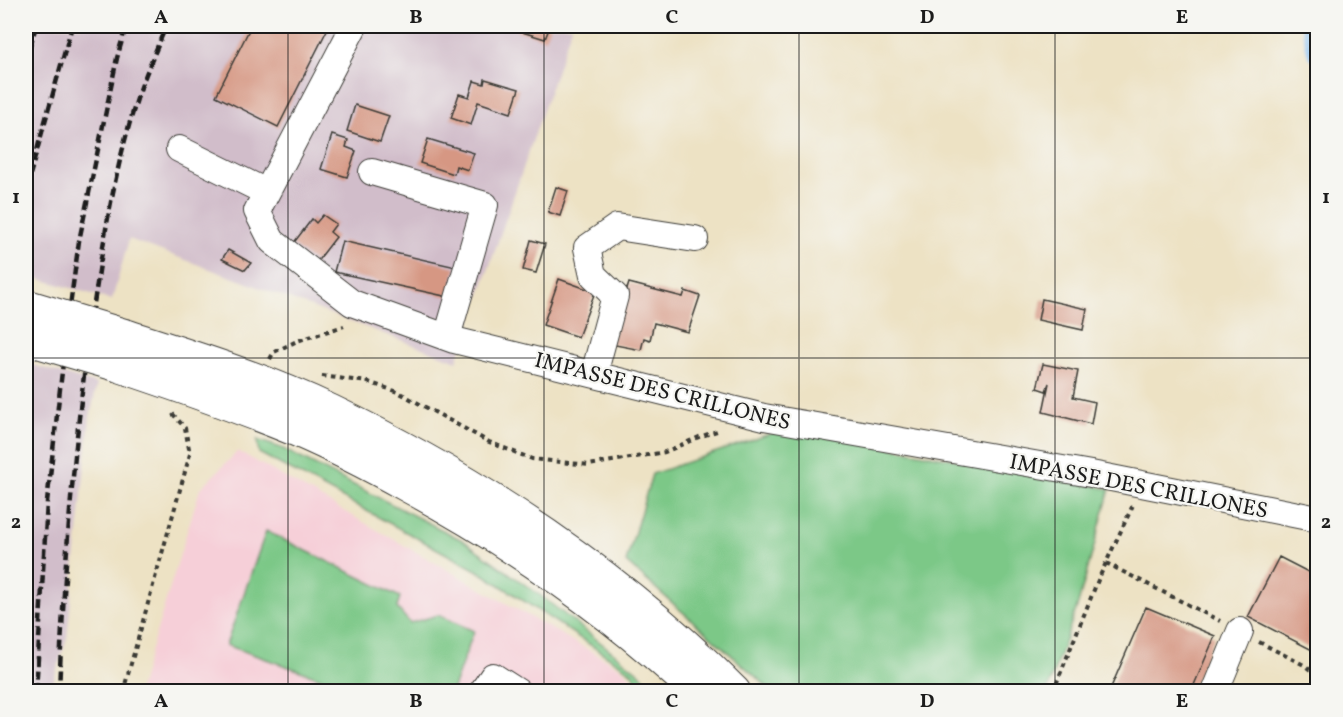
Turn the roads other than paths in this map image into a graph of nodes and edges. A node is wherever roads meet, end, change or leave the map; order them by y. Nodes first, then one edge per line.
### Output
1 (354, 26) edge
2 (179, 149) dead end
3 (372, 172) dead end
4 (262, 201) junction
5 (695, 239) dead end
6 (26, 306) edge
7 (447, 337) junction
8 (26, 338) edge
9 (122, 350) junction
10 (594, 374) junction
11 (1317, 519) edge
12 (1240, 632) road end
13 (482, 692) edge
14 (518, 692) edge
15 (698, 692) edge
16 (734, 692) edge
17 (1215, 692) edge

1 - 4 street
2 - 4 street
3 - 7 street
4 - 7 street, IMPASSE DES CRILLONES
5 - 10 street
6 - 9 main road, bridge
7 - 10 street, IMPASSE DES CRILLONES
8 - 9 main road, bridge
9 - 15 main road
9 - 16 main road
10 - 11 street, IMPASSE DES CRILLONES
12 - 17 street
13 - 14 street

